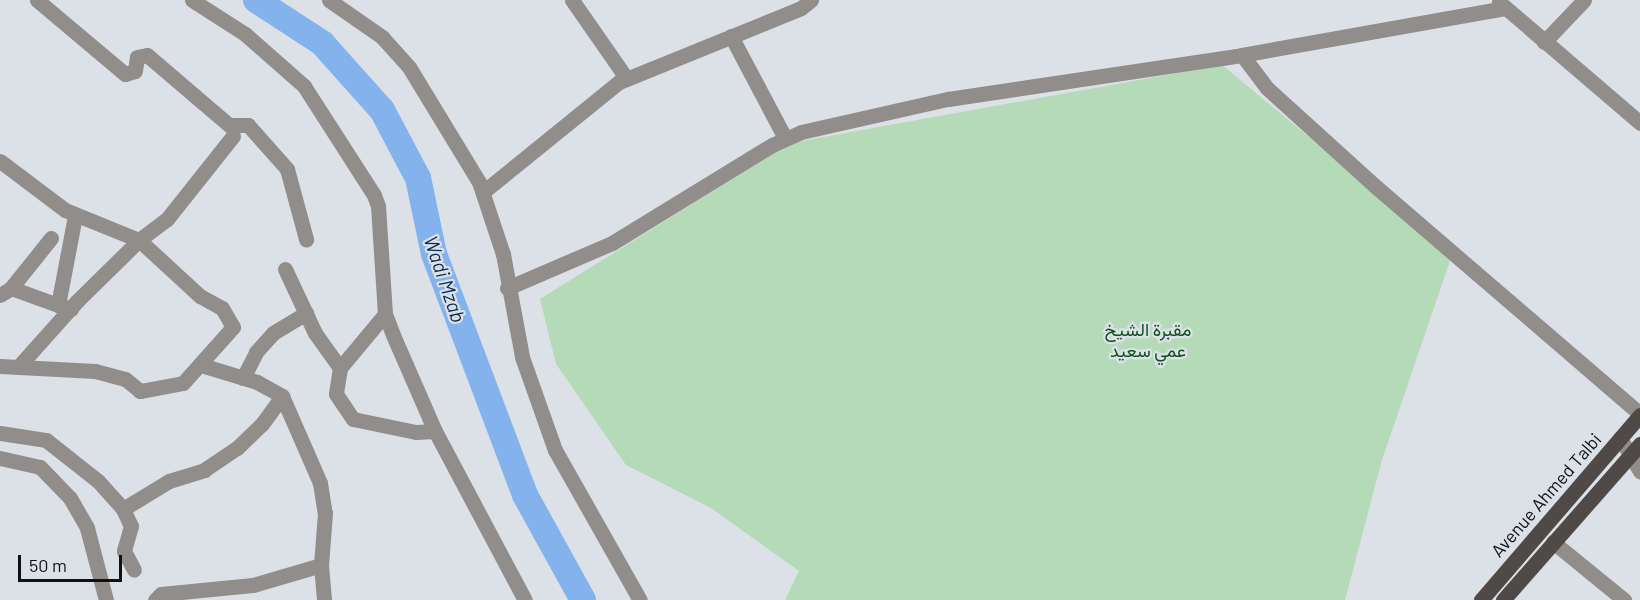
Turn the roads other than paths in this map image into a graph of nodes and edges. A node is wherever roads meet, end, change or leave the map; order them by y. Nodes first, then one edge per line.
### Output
1 (37, 0) edge
2 (192, 0) edge
3 (329, 0) edge
4 (572, 0) edge
5 (812, 0) edge
6 (1584, 0) edge
7 (1501, 4) edge
8 (731, 36) junction
9 (1544, 42) junction
10 (1242, 55) junction
11 (627, 79) junction
12 (1640, 123) edge
13 (233, 136) dead end
14 (785, 138) junction
15 (0, 161) edge
16 (483, 192) junction
17 (75, 216) junction
18 (51, 238) dead end
19 (306, 239) dead end
20 (139, 240) junction
21 (285, 269) dead end
22 (507, 288) junction
23 (6, 292) edge
24 (64, 307) junction
25 (306, 313) junction
26 (386, 314) junction
27 (201, 365) junction
28 (0, 366) edge
29 (18, 367) junction
30 (340, 368) junction
31 (243, 378) junction
32 (282, 396) junction
33 (1640, 414) edge
34 (435, 430) junction
35 (0, 433) edge
36 (1620, 438) junction
37 (1635, 450) edge
38 (0, 458) edge
39 (1640, 471) edge
40 (123, 509) junction
41 (1553, 542) junction
42 (321, 565) junction
43 (134, 570) dead end
44 (106, 600) edge
45 (154, 600) edge
46 (324, 600) edge
47 (525, 600) edge
48 (640, 600) edge
49 (1481, 600) edge
50 (1503, 600) edge
51 (1624, 600) edge

1 - 19 street
2 - 26 street
3 - 16 street
4 - 11 street
5 - 8 street
6 - 9 street
7 - 9 street
7 - 10 street
8 - 11 street
8 - 14 street
9 - 12 street
10 - 14 street
10 - 33 street
11 - 16 street
13 - 20 street
14 - 22 street
15 - 17 street
16 - 22 street
17 - 20 street
17 - 24 street
18 - 23 street
20 - 24 street
20 - 27 street
21 - 25 street
22 - 48 street
23 - 24 street
24 - 29 street
25 - 30 street
25 - 31 street
26 - 30 street
26 - 34 street
27 - 29 street
27 - 31 street
28 - 29 street
30 - 34 street
31 - 32 street
32 - 40 street
32 - 42 street
33 - 36 main road, Avenue Ahmed Talbi
34 - 47 street
35 - 40 street
36 - 37 street
36 - 49 main road, Avenue Ahmed Talbi
37 - 39 street
37 - 41 main road
38 - 44 street
40 - 43 street
41 - 50 main road
41 - 51 street
42 - 45 street
42 - 46 street

